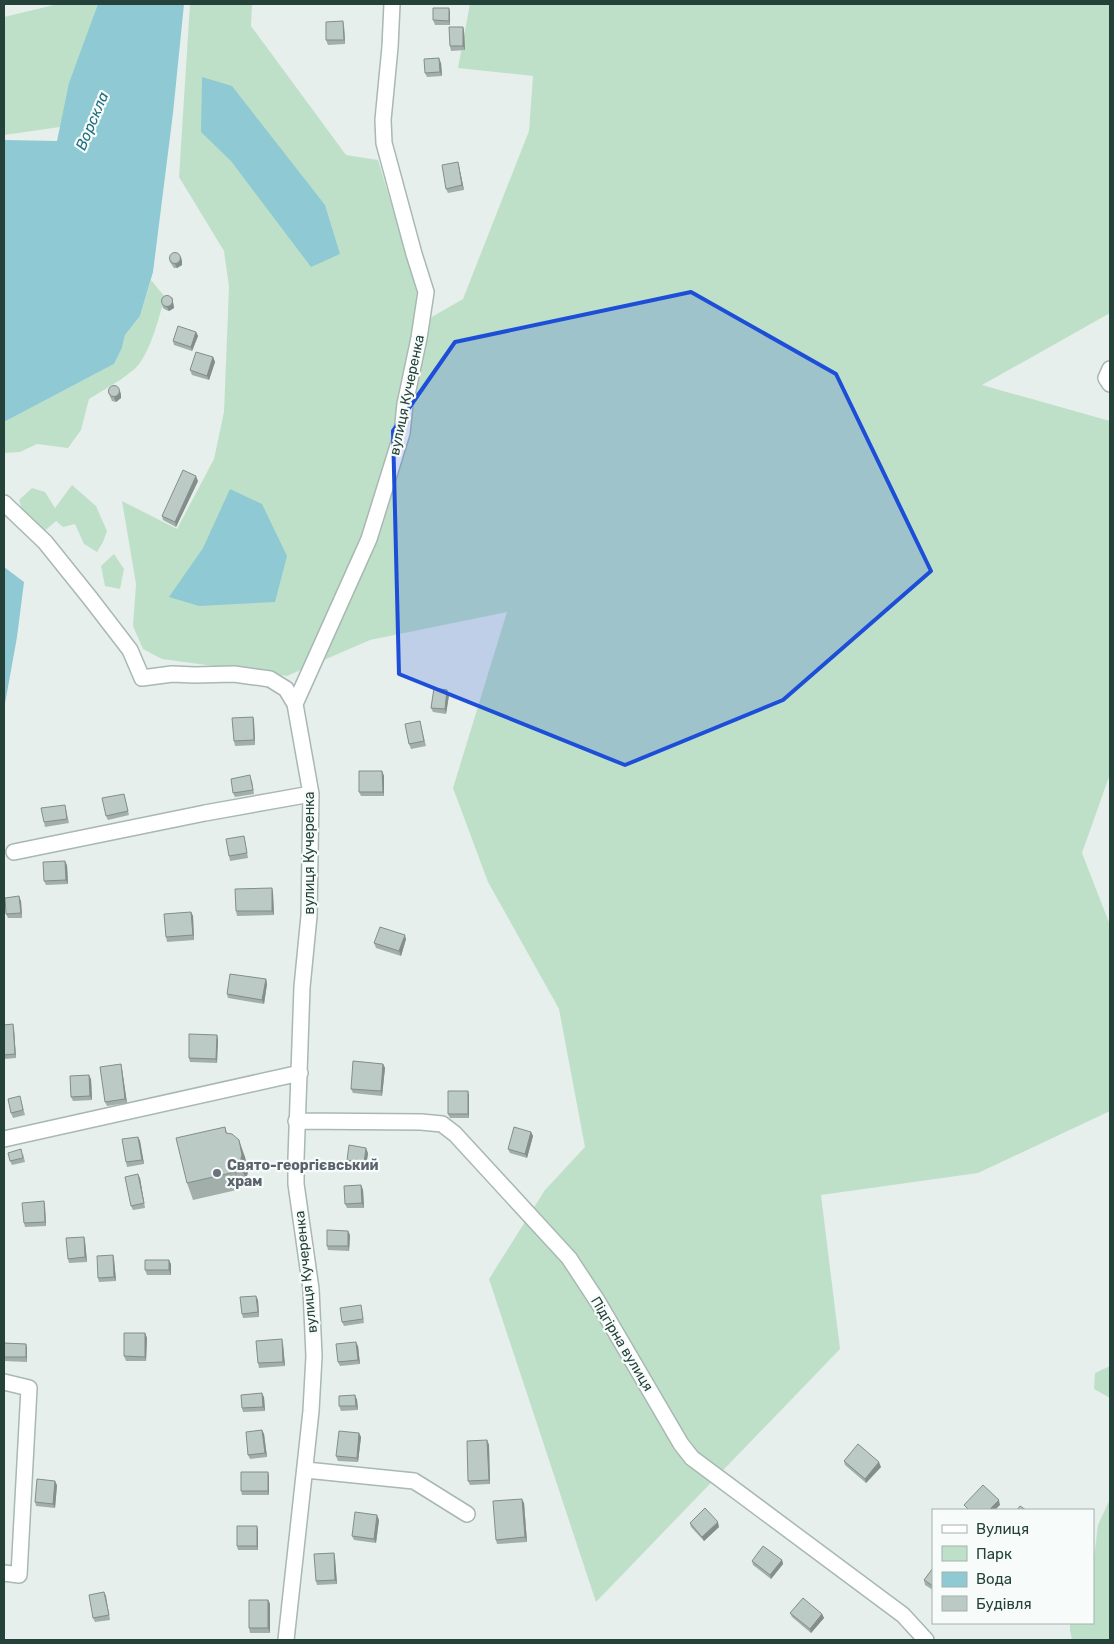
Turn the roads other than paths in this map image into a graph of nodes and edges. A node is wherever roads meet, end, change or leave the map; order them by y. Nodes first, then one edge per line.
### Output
1 (392, 4) edge
2 (1110, 369) edge
3 (1110, 384) edge
4 (4, 503) edge
5 (295, 704) junction
6 (311, 794) junction
7 (14, 852) dead end
8 (300, 1073) junction
9 (296, 1121) junction
10 (4, 1139) edge
11 (4, 1382) edge
12 (306, 1470) junction
13 (467, 1514) dead end
14 (4, 1573) edge
15 (286, 1640) edge
16 (926, 1640) edge

1 - 5 street, вулиця Кучеренка
2 - 3 street
4 - 5 street
5 - 6 street, вулиця Кучеренка
6 - 7 street
6 - 8 street, вулиця Кучеренка
8 - 9 street, вулиця Кучеренка
8 - 10 street
9 - 12 street, вулиця Кучеренка
9 - 16 street, Підгірна вулиця
11 - 14 street
12 - 13 street
12 - 15 street, вулиця Кучеренка

